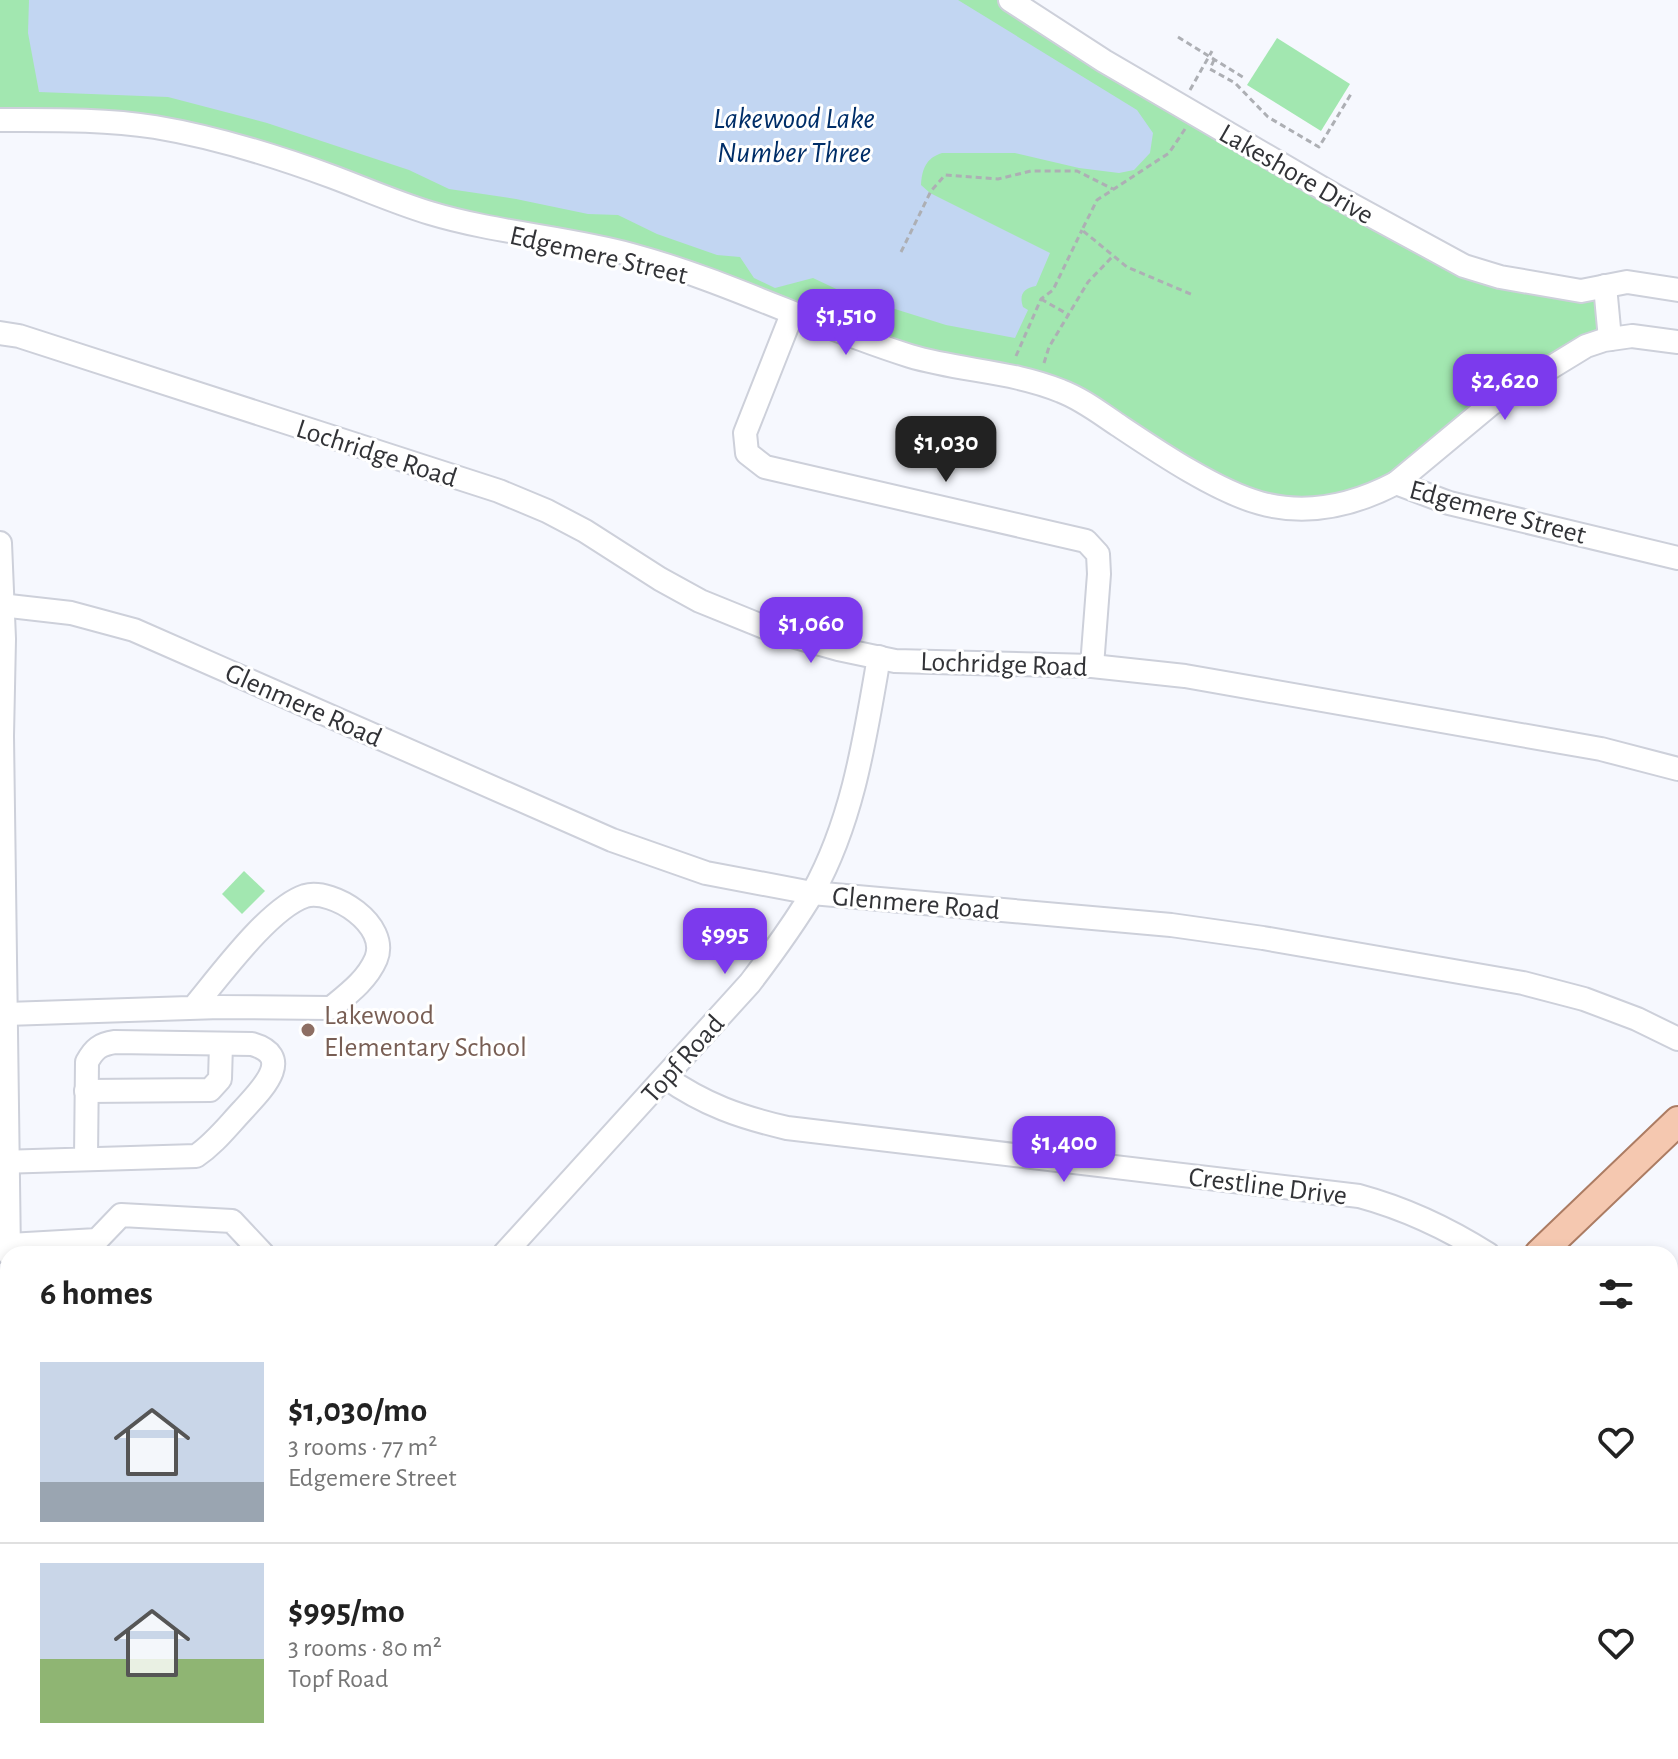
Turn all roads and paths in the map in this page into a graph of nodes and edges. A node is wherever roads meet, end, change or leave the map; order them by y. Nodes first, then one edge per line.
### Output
1 (1010, 0) edge
2 (1178, 37) dead end
3 (1212, 51) dead end
4 (1209, 57) junction
5 (1214, 60) junction
6 (1246, 79) dead end
7 (1351, 94) dead end
8 (1192, 102) junction
9 (0, 120) edge
10 (1113, 189) junction
11 (1082, 230) junction
12 (901, 252) dead end
13 (1113, 256) junction
14 (1605, 286) junction
15 (1678, 290) edge
16 (1193, 295) dead end
17 (1041, 299) junction
18 (792, 314) junction
19 (1070, 316) junction
20 (0, 333) edge
21 (1610, 339) junction
22 (1678, 342) edge
23 (1007, 375) junction
24 (1039, 382) junction
25 (1396, 483) junction
26 (0, 543) edge
27 (1678, 558) edge
28 (1, 605) edge
29 (879, 657) junction
30 (1092, 666) junction
31 (1678, 769) edge
32 (2, 887) edge
33 (812, 893) junction
34 (193, 1008) junction
35 (6, 1014) junction
36 (1678, 1039) edge
37 (221, 1044) junction
38 (665, 1077) junction
39 (86, 1091) junction
40 (1678, 1121) edge
41 (86, 1158) junction
42 (4, 1161) edge
43 (9, 1246) edge
44 (105, 1246) edge
45 (245, 1246) edge
46 (511, 1246) edge
47 (1474, 1246) edge
48 (1547, 1246) edge

1 - 8 street, Lakeshore Drive
2 - 4 path
3 - 4 path
4 - 5 path
4 - 8 path
5 - 6 path
5 - 7 path
8 - 10 path
8 - 14 street, Lakeshore Drive
9 - 18 street, Edgemere Street
10 - 11 path
10 - 12 path
11 - 13 path
11 - 17 path
13 - 16 path
13 - 19 path
14 - 15 street, Lakeshore Drive
14 - 21 street
17 - 19 path
17 - 23 path
18 - 23 street, Edgemere Street
18 - 30 street
19 - 24 path
20 - 29 street, Lochridge Road
21 - 22 street
21 - 25 street
23 - 24 street, Edgemere Street
24 - 25 street, Edgemere Street
25 - 27 street, Edgemere Street
26 - 28 street
28 - 32 street
28 - 33 street, Glenmere Road
29 - 30 street, Lochridge Road
29 - 33 street, Topf Road
30 - 31 street, Lochridge Road
32 - 35 street
33 - 36 street, Glenmere Road
33 - 38 street, Topf Road
34 - 34 street
34 - 35 street
35 - 42 street
37 - 39 street
37 - 39 street
37 - 41 street
38 - 46 street, Topf Road
38 - 47 street, Crestline Drive
39 - 41 street
40 - 48 main road
41 - 42 street
42 - 43 street
44 - 45 street

